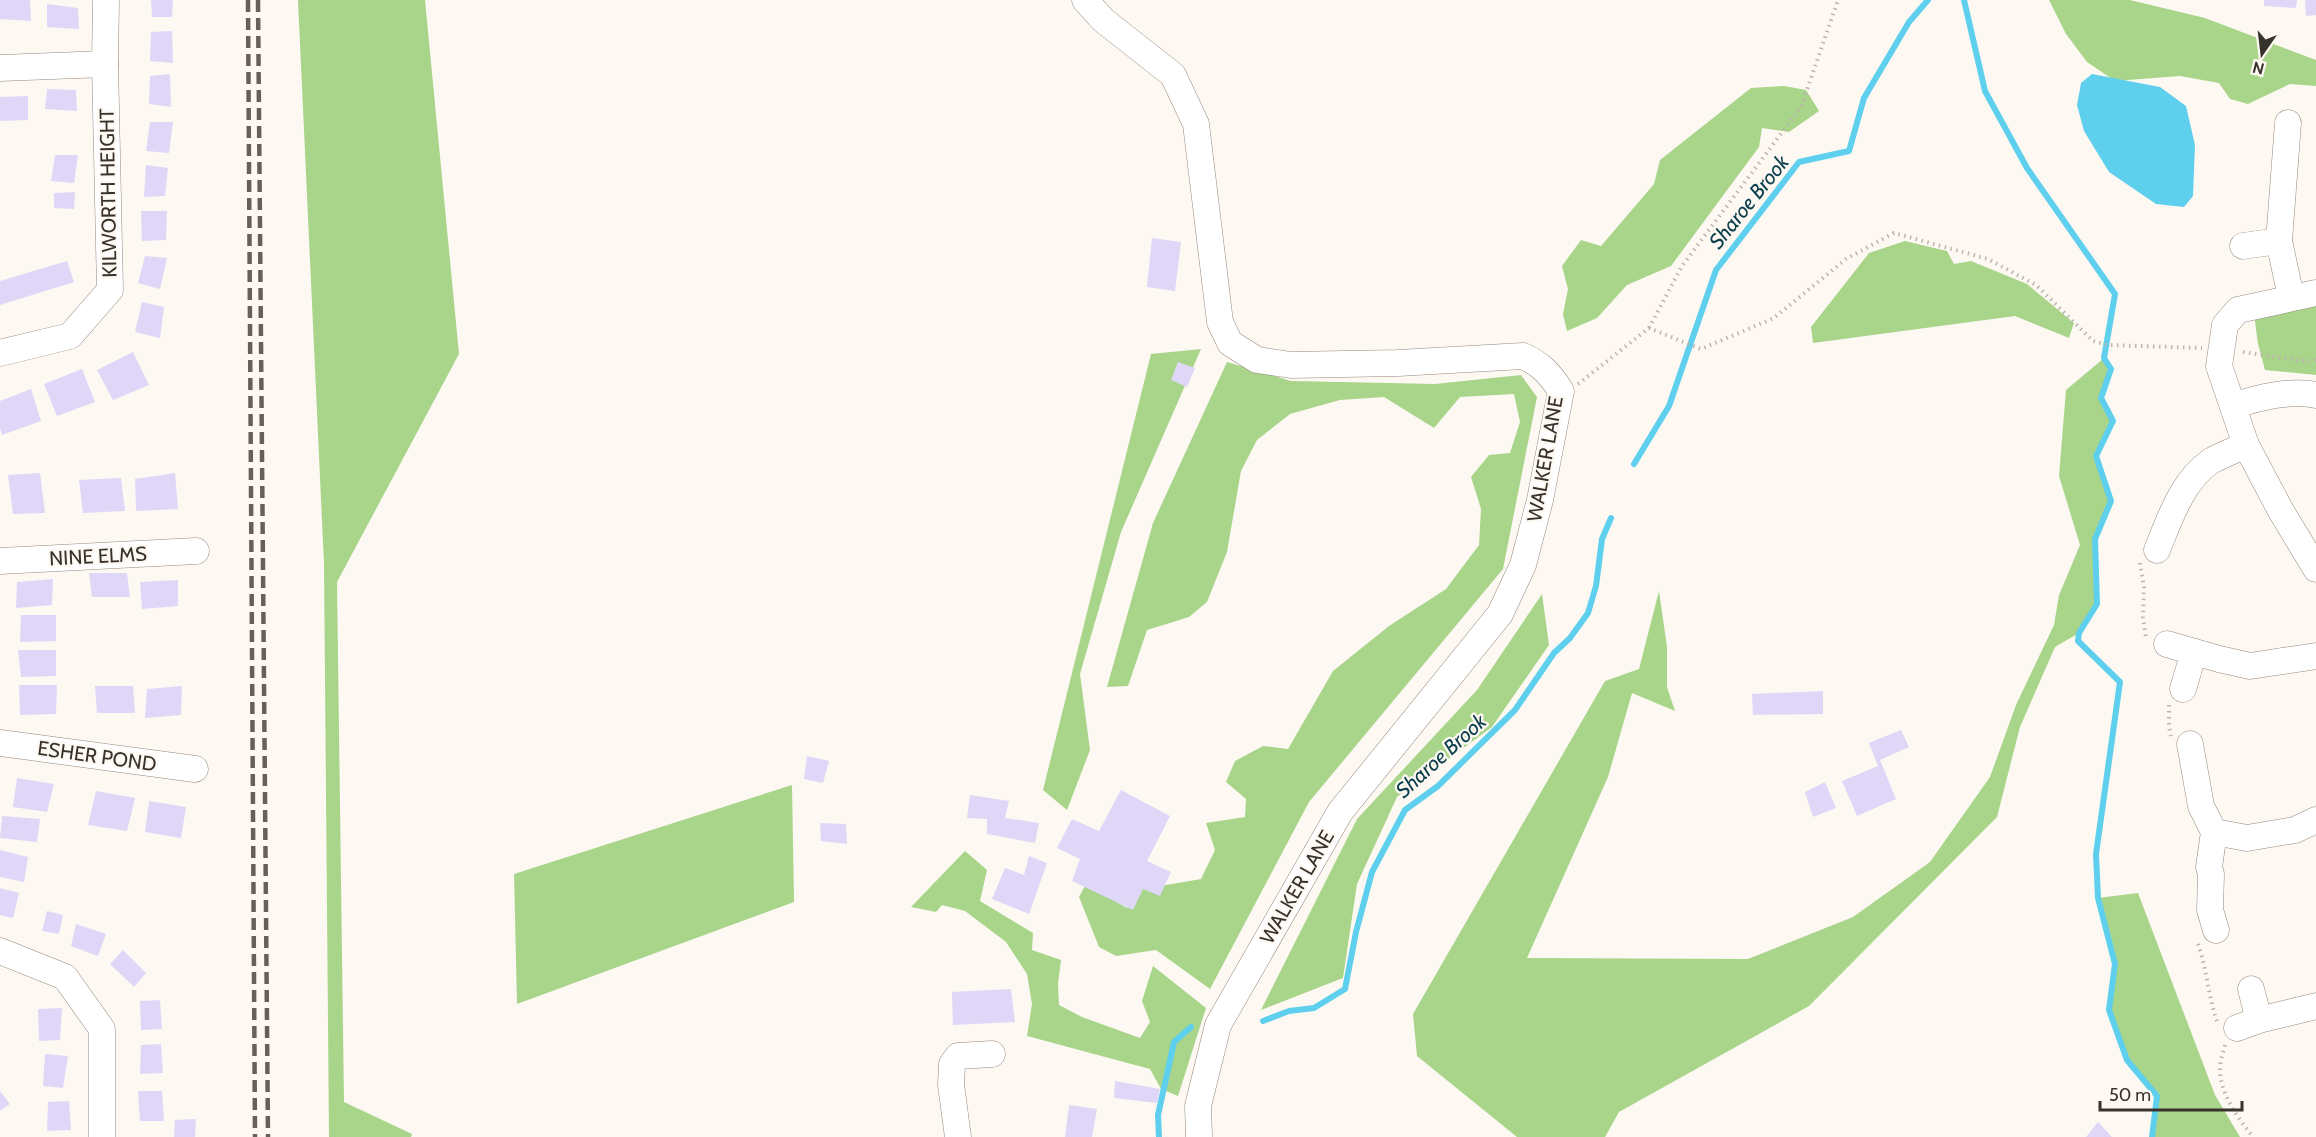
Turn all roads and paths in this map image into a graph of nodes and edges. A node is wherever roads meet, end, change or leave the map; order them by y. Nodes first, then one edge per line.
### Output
1 (106, 0) edge
2 (1085, 0) edge
3 (1838, 0) edge
4 (105, 64) junction
5 (0, 68) edge
6 (2288, 123) dead end
7 (2279, 241) junction
8 (2243, 246) dead end
9 (2316, 293) edge
10 (2290, 297) junction
11 (1649, 328) junction
12 (2105, 344) dead end
13 (0, 353) edge
14 (1561, 391) junction
15 (2316, 395) edge
16 (2233, 406) junction
17 (2246, 445) junction
18 (2157, 550) dead end
19 (196, 551) dead end
20 (0, 561) edge
21 (2316, 569) edge
22 (2168, 644) dead end
23 (2193, 652) junction
24 (2316, 656) edge
25 (2183, 689) dead end
26 (0, 743) edge
27 (2190, 744) dead end
28 (195, 769) dead end
29 (2316, 820) edge
30 (2214, 832) junction
31 (2216, 930) dead end
32 (0, 951) edge
33 (2251, 989) dead end
34 (2316, 1006) edge
35 (992, 1054) dead end
36 (102, 1137) edge
37 (958, 1137) edge
38 (1199, 1137) edge

1 - 4 street, KILWORTH HEIGHT
2 - 14 street, WALKER LANE
3 - 11 path
4 - 5 street
4 - 13 street, KILWORTH HEIGHT
6 - 7 street
7 - 8 street
7 - 10 street
9 - 10 street
10 - 16 street
11 - 12 path
11 - 14 path
14 - 38 street, WALKER LANE
15 - 16 street
16 - 17 street
17 - 18 street
17 - 21 street
19 - 20 street, NINE ELMS
22 - 23 street
23 - 24 street
23 - 25 street
26 - 28 street, ESHER POND
27 - 30 street
29 - 30 street
30 - 31 street
32 - 36 street
33 - 34 street
35 - 37 street

